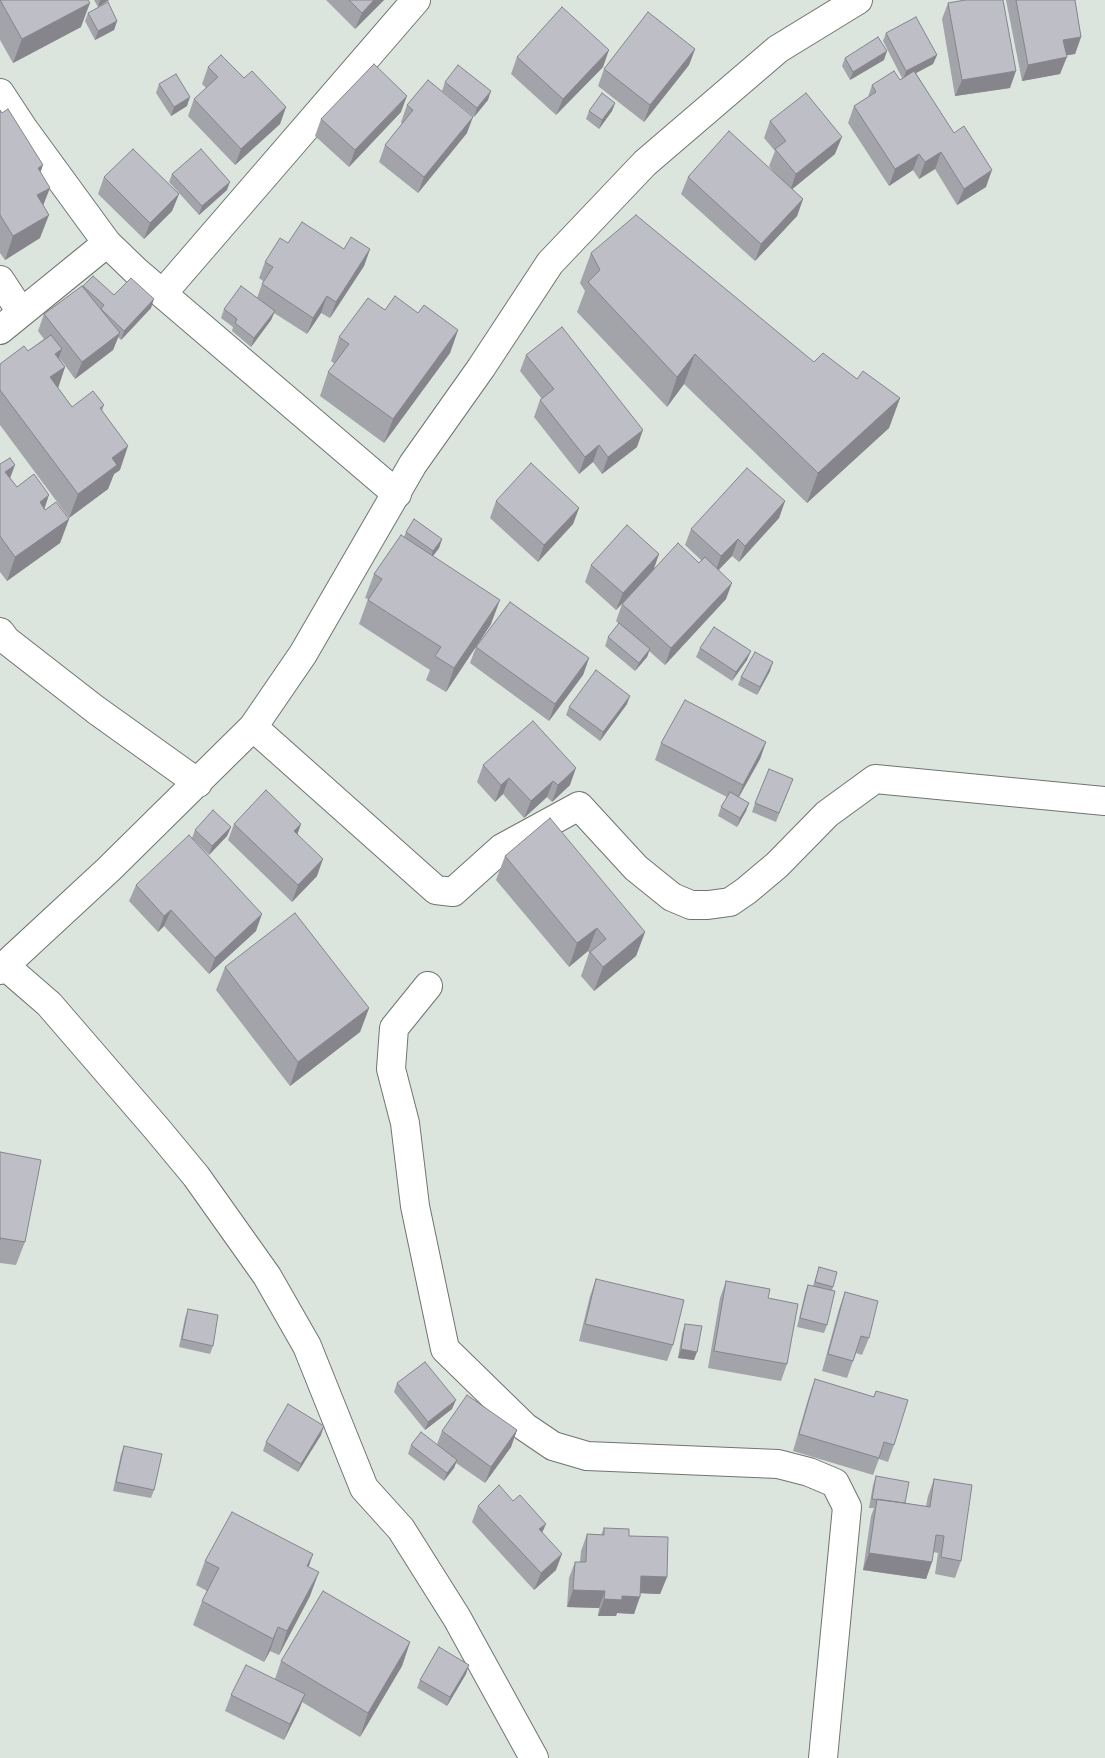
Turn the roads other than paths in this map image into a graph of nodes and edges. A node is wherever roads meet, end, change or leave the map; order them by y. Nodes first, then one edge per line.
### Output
1 (416, 0) edge
2 (845, 4) edge
3 (0, 93) edge
4 (107, 243) junction
5 (0, 280) edge
6 (163, 293) junction
7 (21, 312) junction
8 (0, 330) edge
9 (397, 494) junction
10 (0, 632) edge
11 (252, 727) junction
12 (198, 782) junction
13 (1105, 802) edge
14 (2, 967) edge
15 (428, 986) dead end
16 (534, 1758) edge
17 (823, 1758) edge

1 - 6 street
2 - 9 street
3 - 4 street
4 - 6 street
4 - 7 street
5 - 7 street
6 - 9 street
7 - 8 street
9 - 11 street
10 - 12 street
11 - 12 street
11 - 13 street
12 - 14 street
14 - 16 street
15 - 17 street

